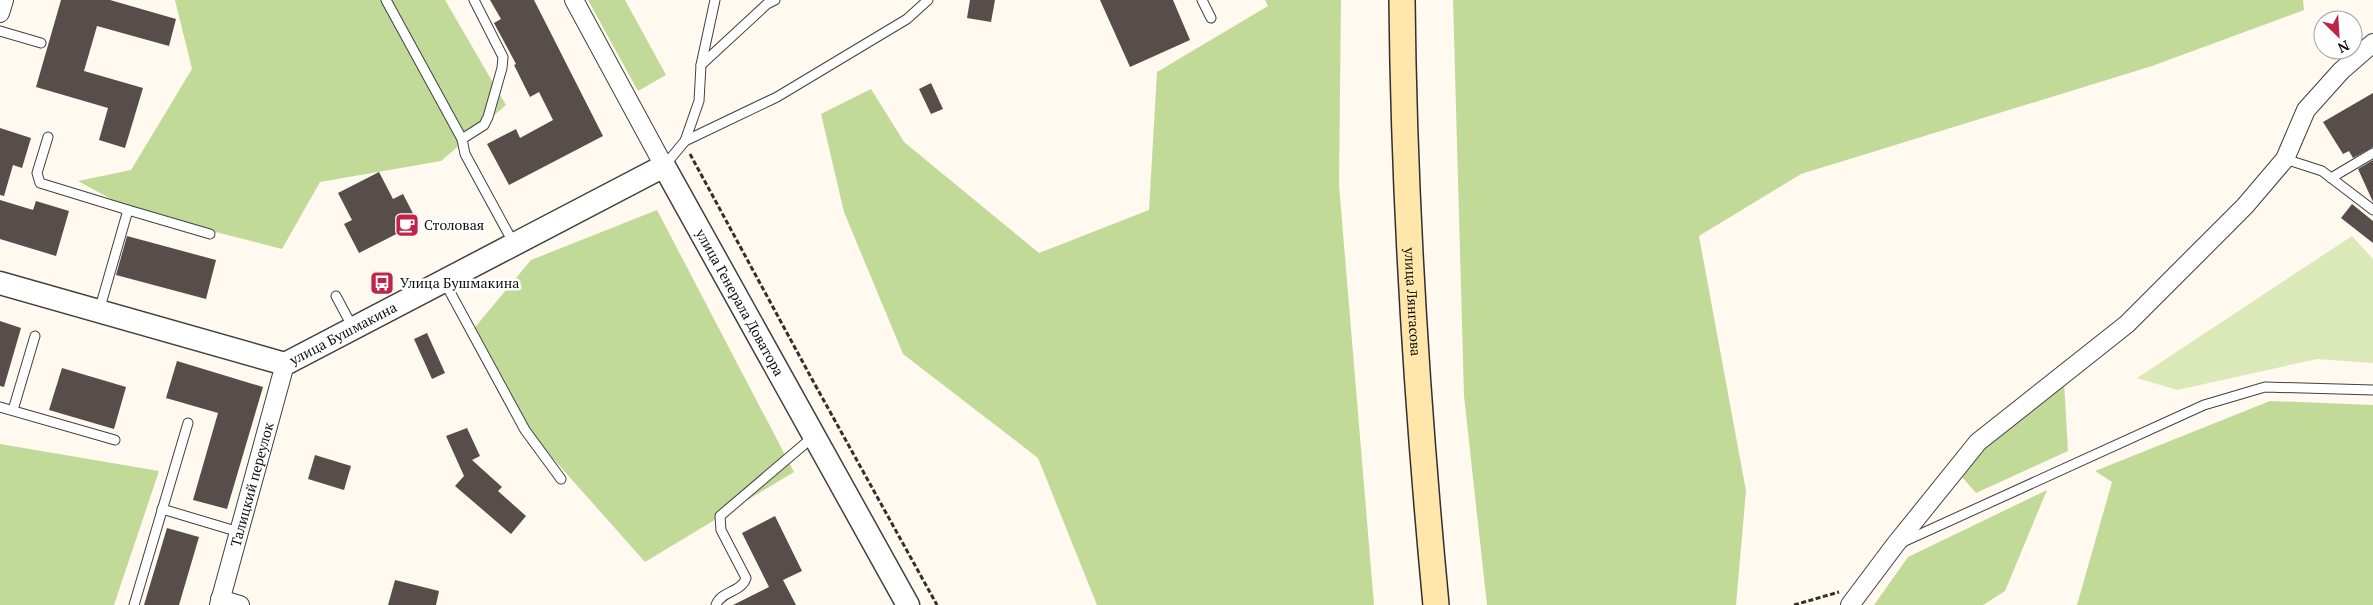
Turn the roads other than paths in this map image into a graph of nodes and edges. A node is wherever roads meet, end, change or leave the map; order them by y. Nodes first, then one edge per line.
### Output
1 (4, 0) edge
2 (386, 0) edge
3 (474, 0) edge
4 (574, 0) edge
5 (715, 0) edge
6 (776, 0) edge
7 (928, 0) edge
8 (1202, 0) edge
9 (1402, 0) edge
10 (0, 13) edge
11 (1211, 18) dead end
12 (0, 31) edge
13 (41, 43) dead end
14 (2373, 43) edge
15 (701, 65) junction
16 (48, 137) dead end
17 (462, 139) junction
18 (685, 140) junction
19 (2373, 153) edge
20 (2285, 158) junction
21 (664, 166) junction
22 (2331, 178) junction
23 (128, 210) junction
24 (2373, 210) edge
25 (210, 234) dead end
26 (514, 244) junction
27 (443, 281) junction
28 (0, 283) edge
29 (336, 296) dead end
30 (98, 311) junction
31 (353, 328) junction
32 (35, 336) dead end
33 (285, 364) junction
34 (2373, 390) edge
35 (0, 407) edge
36 (13, 410) junction
37 (188, 423) dead end
38 (814, 436) junction
39 (115, 440) dead end
40 (561, 479) dead end
41 (162, 509) junction
42 (239, 532) junction
43 (1895, 545) junction
44 (219, 602) edge
45 (134, 605) edge
46 (240, 605) edge
47 (716, 605) edge
48 (908, 605) edge
49 (1436, 605) edge
50 (1850, 605) edge

1 - 10 street
2 - 17 lane
3 - 17 lane
4 - 21 street, улица Генерала Доватора
5 - 15 lane
6 - 15 lane
7 - 18 lane
8 - 11 lane
9 - 49 main road, улица Лянгасова
12 - 13 lane
14 - 20 street
15 - 18 lane
16 - 23 lane
17 - 26 lane
18 - 21 lane
19 - 22 lane
20 - 22 lane
20 - 43 street
21 - 26 street, улица Бушмакина
21 - 38 street, улица Генерала Доватора
22 - 24 lane
23 - 25 lane
23 - 30 lane
26 - 27 street, улица Бушмакина
27 - 31 street, улица Бушмакина
27 - 40 lane
28 - 30 street, улица Бушмакина
29 - 31 lane
30 - 33 street, улица Бушмакина
31 - 33 street, улица Бушмакина
32 - 36 lane
33 - 42 street, Талицкий переулок
34 - 43 lane
35 - 36 lane
36 - 39 lane
37 - 41 lane
38 - 47 lane
38 - 48 street, улица Генерала Доватора
41 - 42 lane
41 - 45 lane
42 - 44 street, Талицкий переулок
43 - 50 street
44 - 46 street

